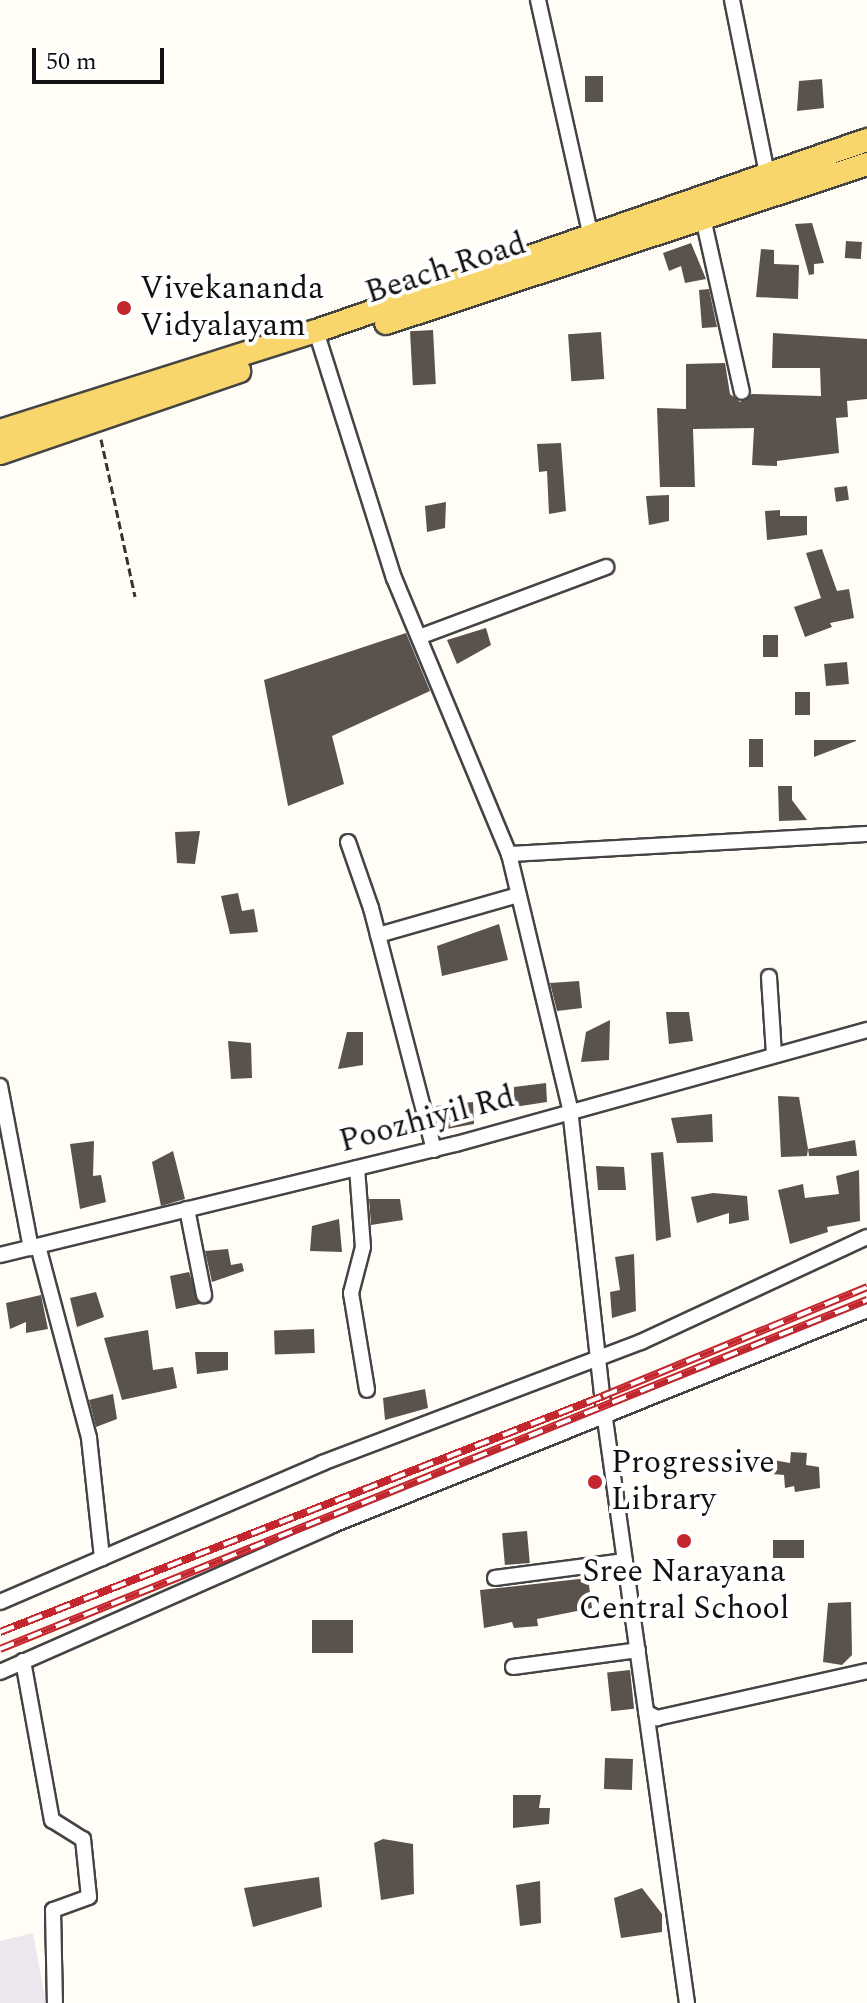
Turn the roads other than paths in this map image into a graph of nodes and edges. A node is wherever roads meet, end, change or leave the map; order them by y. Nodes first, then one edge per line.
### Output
1 (538, 0) edge
2 (732, 0) edge
3 (867, 140) edge
4 (867, 164) edge
5 (767, 174) junction
6 (703, 218) junction
7 (590, 233) junction
8 (318, 338) junction
9 (742, 392) dead end
10 (0, 431) edge
11 (0, 453) edge
12 (606, 567) dead end
13 (419, 637) junction
14 (867, 834) edge
15 (348, 842) dead end
16 (509, 854) junction
17 (518, 895) junction
18 (378, 935) junction
19 (769, 977) dead end
20 (867, 1030) edge
21 (774, 1054) junction
22 (0, 1086) edge
23 (570, 1109) junction
24 (434, 1150) junction
25 (357, 1168) junction
26 (187, 1209) junction
27 (867, 1237) edge
28 (34, 1247) junction
29 (0, 1255) edge
30 (204, 1295) dead end
31 (867, 1310) edge
32 (598, 1358) junction
33 (367, 1390) dead end
34 (605, 1419) junction
35 (102, 1558) junction
36 (625, 1561) junction
37 (495, 1578) dead end
38 (0, 1602) edge
39 (638, 1650) junction
40 (23, 1661) junction
41 (513, 1667) dead end
42 (867, 1671) edge
43 (0, 1672) edge
44 (646, 1712) junction
45 (55, 2003) edge
46 (687, 2003) edge

1 - 7 street
2 - 5 street
3 - 5 main road
4 - 6 main road, Beach Road
5 - 7 main road
6 - 8 main road, Beach Road
6 - 9 street
7 - 8 main road
8 - 10 main road
8 - 11 main road, Beach Road
8 - 13 street
12 - 13 street
13 - 16 street
14 - 16 street
15 - 18 street
16 - 17 street
17 - 18 street
17 - 23 street
18 - 24 street
19 - 21 street
20 - 21 street, Poozhiyil Rd
21 - 23 street, Poozhiyil Rd
22 - 28 street
23 - 24 street, Poozhiyil Rd
23 - 32 street
24 - 25 street, Poozhiyil Rd
25 - 26 street, Poozhiyil Rd
25 - 33 street
26 - 28 street, Poozhiyil Rd
26 - 30 street
27 - 32 street
28 - 29 street, Poozhiyil Rd
28 - 35 street
31 - 34 street
32 - 34 street
32 - 35 street
34 - 36 street
34 - 40 street
35 - 38 street
36 - 37 street
36 - 39 street
39 - 41 street
39 - 44 street
40 - 43 street
40 - 45 street
42 - 44 street
44 - 46 street

